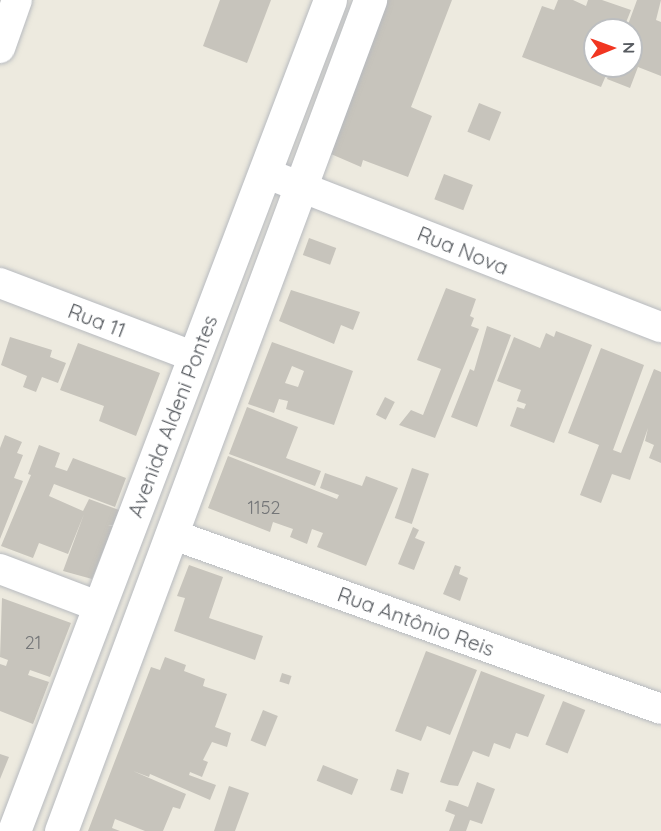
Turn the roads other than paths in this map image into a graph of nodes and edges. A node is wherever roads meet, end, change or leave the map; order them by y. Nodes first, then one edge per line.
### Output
1 (17, 0) edge
2 (330, 0) edge
3 (370, 0) edge
4 (0, 48) edge
5 (264, 173) junction
6 (301, 186) junction
7 (0, 283) edge
8 (661, 327) edge
9 (195, 357) junction
10 (171, 534) junction
11 (0, 569) edge
12 (100, 607) junction
13 (661, 709) edge
14 (14, 831) edge
15 (61, 831) edge

1 - 4 street
2 - 5 main road, Avenida Aldeni Pontes
3 - 6 main road, Avenida Aldeni Pontes
5 - 6 street, Rua Nova
5 - 9 main road, Avenida Aldeni Pontes
6 - 8 street, Rua Nova
6 - 10 main road, Avenida Aldeni Pontes
7 - 9 street, Rua 11
9 - 12 main road, Avenida Aldeni Pontes
10 - 13 street, Rua Antônio Reis
10 - 15 main road, Avenida Aldeni Pontes
11 - 12 street
12 - 14 main road, Avenida Aldeni Pontes

